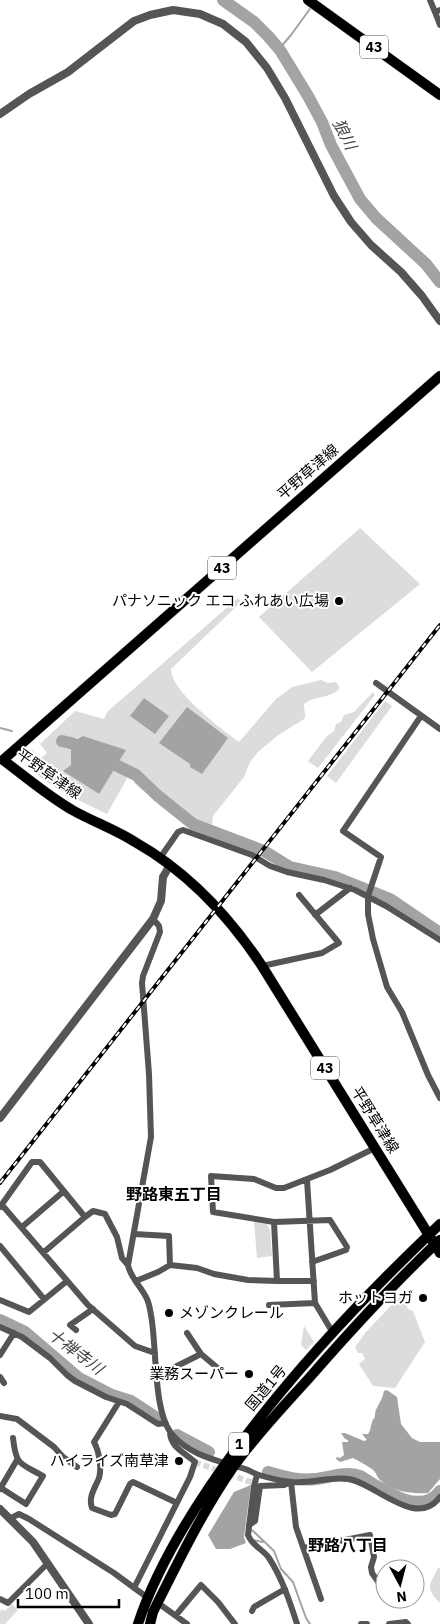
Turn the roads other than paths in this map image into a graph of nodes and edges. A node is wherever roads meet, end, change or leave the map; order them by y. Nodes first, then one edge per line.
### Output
1 (308, 0) edge
2 (430, 0) edge
3 (438, 11) edge
4 (440, 25) edge
5 (440, 95) edge
6 (0, 114) edge
7 (440, 321) edge
8 (440, 376) edge
9 (376, 683) dead end
10 (421, 716) junction
11 (440, 729) edge
12 (1, 760) edge
13 (160, 858) junction
14 (170, 865) junction
15 (350, 888) junction
16 (369, 892) junction
17 (299, 895) dead end
18 (316, 914) junction
19 (153, 919) junction
20 (440, 940) edge
21 (262, 966) junction
22 (440, 1098) edge
23 (0, 1118) edge
24 (375, 1148) junction
25 (307, 1180) junction
26 (64, 1191) junction
27 (1, 1206) edge
28 (85, 1217) junction
29 (309, 1220) junction
30 (274, 1222) junction
31 (440, 1224) edge
32 (22, 1227) junction
33 (134, 1234) junction
34 (428, 1235) junction
35 (0, 1246) edge
36 (438, 1246) edge
37 (44, 1252) junction
38 (312, 1262) junction
39 (128, 1265) junction
40 (170, 1265) junction
41 (67, 1281) junction
42 (136, 1281) junction
43 (277, 1281) junction
44 (314, 1281) junction
45 (379, 1293) junction
46 (44, 1299) junction
47 (0, 1300) edge
48 (315, 1303) junction
49 (269, 1305) dead end
50 (93, 1309) junction
51 (0, 1326) edge
52 (76, 1330) dead end
53 (14, 1333) junction
54 (333, 1333) junction
55 (186, 1334) dead end
56 (155, 1353) junction
57 (0, 1354) edge
58 (200, 1354) junction
59 (220, 1370) dead end
60 (157, 1376) junction
61 (119, 1402) junction
62 (0, 1416) edge
63 (165, 1423) junction
64 (170, 1432) junction
65 (13, 1438) dead end
66 (17, 1460) junction
67 (230, 1465) junction
68 (77, 1467) dead end
69 (258, 1475) junction
70 (291, 1482) junction
71 (0, 1489) edge
72 (440, 1497) edge
73 (177, 1503) junction
74 (0, 1509) edge
75 (11, 1518) junction
76 (249, 1525) junction
77 (304, 1548) junction
78 (47, 1564) junction
79 (375, 1577) edge
80 (134, 1588) junction
81 (285, 1590) junction
82 (148, 1598) junction
83 (0, 1599) edge
84 (321, 1599) dead end
85 (158, 1603) junction
86 (252, 1611) dead end
87 (176, 1615) junction
88 (89, 1624) edge
89 (138, 1624) edge
90 (150, 1624) edge
91 (187, 1624) edge
92 (235, 1624) edge
93 (297, 1624) edge
94 (361, 1624) edge
95 (367, 1624) edge
96 (389, 1624) edge
97 (408, 1624) edge

1 - 5 main road, 43
2 - 3 street
3 - 4 street
6 - 7 street
8 - 12 main road, 平野草津線 / 43
9 - 10 street
10 - 11 street
10 - 16 street
12 - 13 main road, 平野草津線 / 43
13 - 14 main road, 平野草津線 / 43
13 - 15 street
14 - 19 street
14 - 21 main road, 平野草津線 / 43
15 - 16 street
15 - 18 street
16 - 20 street
16 - 22 street
17 - 18 street
18 - 21 street
19 - 23 street
19 - 33 street
21 - 24 main road, 平野草津線 / 43
24 - 25 street
24 - 34 main road, 平野草津線 / 43
25 - 29 street
25 - 30 street
26 - 27 street
26 - 28 street
26 - 32 street
27 - 32 street
28 - 37 street
28 - 39 street
29 - 30 street
29 - 38 street
29 - 38 street
30 - 43 street
31 - 34 main road, 国道1号 / 1
32 - 37 street
33 - 39 street
33 - 40 street
34 - 36 main road, 平野草津線 / 43
34 - 45 main road, 国道1号 / 1
35 - 46 street
36 - 45 main road, 国道1号 / 1
37 - 41 street
38 - 44 street
39 - 42 street
40 - 42 street
40 - 43 street
41 - 46 street
41 - 50 street
42 - 56 street
43 - 44 street
44 - 48 street
45 - 54 main road, 国道1号 / 1
45 - 67 main road, 国道1号 / 1
46 - 47 street
48 - 49 street
48 - 54 street
50 - 52 street
50 - 56 street
51 - 53 street
53 - 57 street
53 - 61 street
54 - 67 main road, 国道1号 / 1
55 - 58 street
56 - 60 street
58 - 59 street
58 - 60 street
60 - 63 street
61 - 63 street
61 - 73 street
62 - 68 street
63 - 64 street
64 - 67 street
64 - 73 street
65 - 66 street
66 - 71 street
66 - 71 street
67 - 69 street
67 - 82 main road, 国道1号 / 1
67 - 85 main road, 国道1号 / 1
69 - 70 street
69 - 76 street
70 - 72 street
70 - 76 street
70 - 77 street
73 - 80 street
74 - 75 street
75 - 78 street
75 - 80 street
76 - 81 street
77 - 79 street
77 - 84 street
78 - 83 street
78 - 88 street
80 - 82 street
81 - 86 street
81 - 93 street
82 - 89 main road, 国道1号 / 1
85 - 87 street
85 - 90 main road, 国道1号 / 1
87 - 91 street
87 - 92 street
94 - 95 street
96 - 97 street

